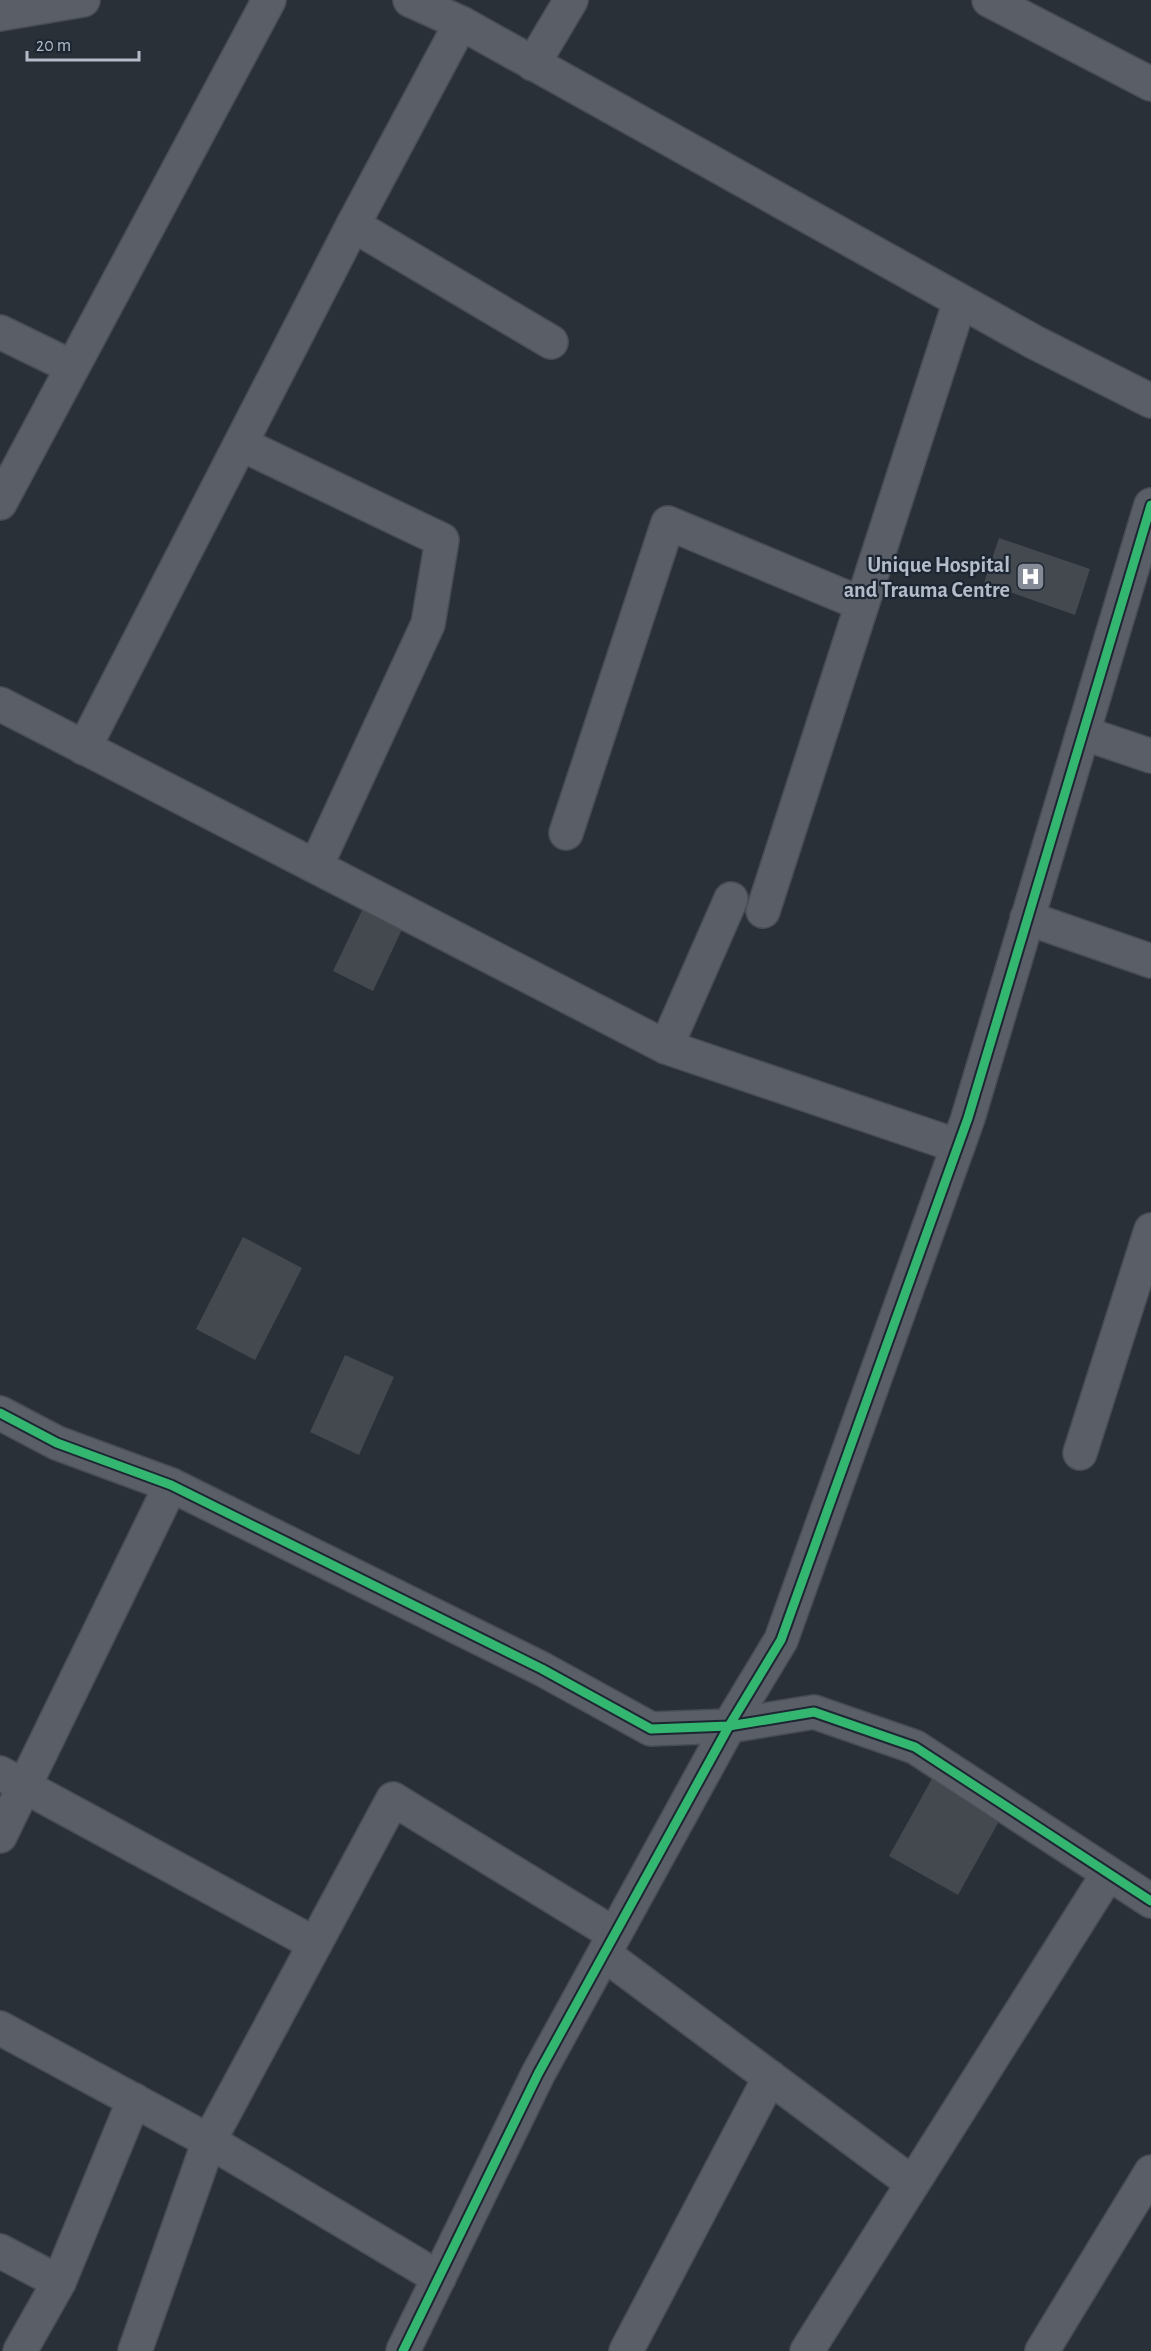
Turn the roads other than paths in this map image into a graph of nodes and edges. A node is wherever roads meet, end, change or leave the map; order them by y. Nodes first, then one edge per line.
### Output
1 (83, 0) edge
2 (269, 0) edge
3 (410, 0) edge
4 (571, 0) edge
5 (989, 0) edge
6 (0, 14) edge
7 (461, 24) junction
8 (533, 64) junction
9 (1151, 84) edge
10 (353, 225) junction
11 (960, 301) junction
12 (0, 332) edge
13 (551, 342) dead end
14 (72, 367) junction
15 (1151, 401) edge
16 (241, 444) junction
17 (0, 503) edge
18 (1151, 505) edge
19 (862, 604) junction
20 (0, 704) edge
21 (1083, 733) junction
22 (84, 748) junction
23 (1151, 756) edge
24 (566, 833) dead end
25 (316, 866) junction
26 (731, 899) dead end
27 (763, 911) dead end
28 (1028, 918) junction
29 (1151, 961) edge
30 (666, 1047) junction
31 (958, 1146) junction
32 (1151, 1230) edge
33 (0, 1413) edge
34 (1080, 1453) dead end
35 (171, 1485) junction
36 (729, 1726) junction
37 (12, 1780) edge
38 (0, 1836) edge
39 (1108, 1874) junction
40 (1151, 1901) edge
41 (315, 1944) junction
42 (609, 1944) junction
43 (0, 2028) edge
44 (770, 2077) junction
45 (134, 2100) junction
46 (209, 2141) junction
47 (1151, 2172) edge
48 (912, 2183) junction
49 (0, 2251) edge
50 (439, 2278) junction
51 (59, 2282) junction
52 (20, 2351) edge
53 (135, 2351) edge
54 (403, 2351) edge
55 (626, 2351) edge
56 (807, 2351) edge
57 (1042, 2351) edge

1 - 6 street
2 - 14 street
3 - 7 street
4 - 8 street
5 - 9 street
7 - 8 street
7 - 10 street
8 - 11 street
10 - 13 street
10 - 16 street
11 - 15 street
11 - 19 street
12 - 14 street
14 - 17 street
16 - 22 street
16 - 25 street
18 - 21 street
19 - 24 street
19 - 27 street
20 - 22 street
21 - 23 street
21 - 28 street
22 - 25 street
25 - 30 street
26 - 30 street
28 - 29 street
28 - 31 street
30 - 31 street
31 - 36 street
32 - 34 street
33 - 35 street
35 - 36 street
35 - 37 street
36 - 39 street
36 - 42 street
37 - 38 street
37 - 41 street
39 - 40 street
39 - 48 street
41 - 42 street
41 - 46 street
42 - 44 street
42 - 50 street
43 - 45 street
44 - 48 street
44 - 55 street
45 - 46 street
45 - 51 street
46 - 50 street
46 - 53 street
47 - 57 street
48 - 56 street
49 - 51 street
50 - 54 street
51 - 52 street

